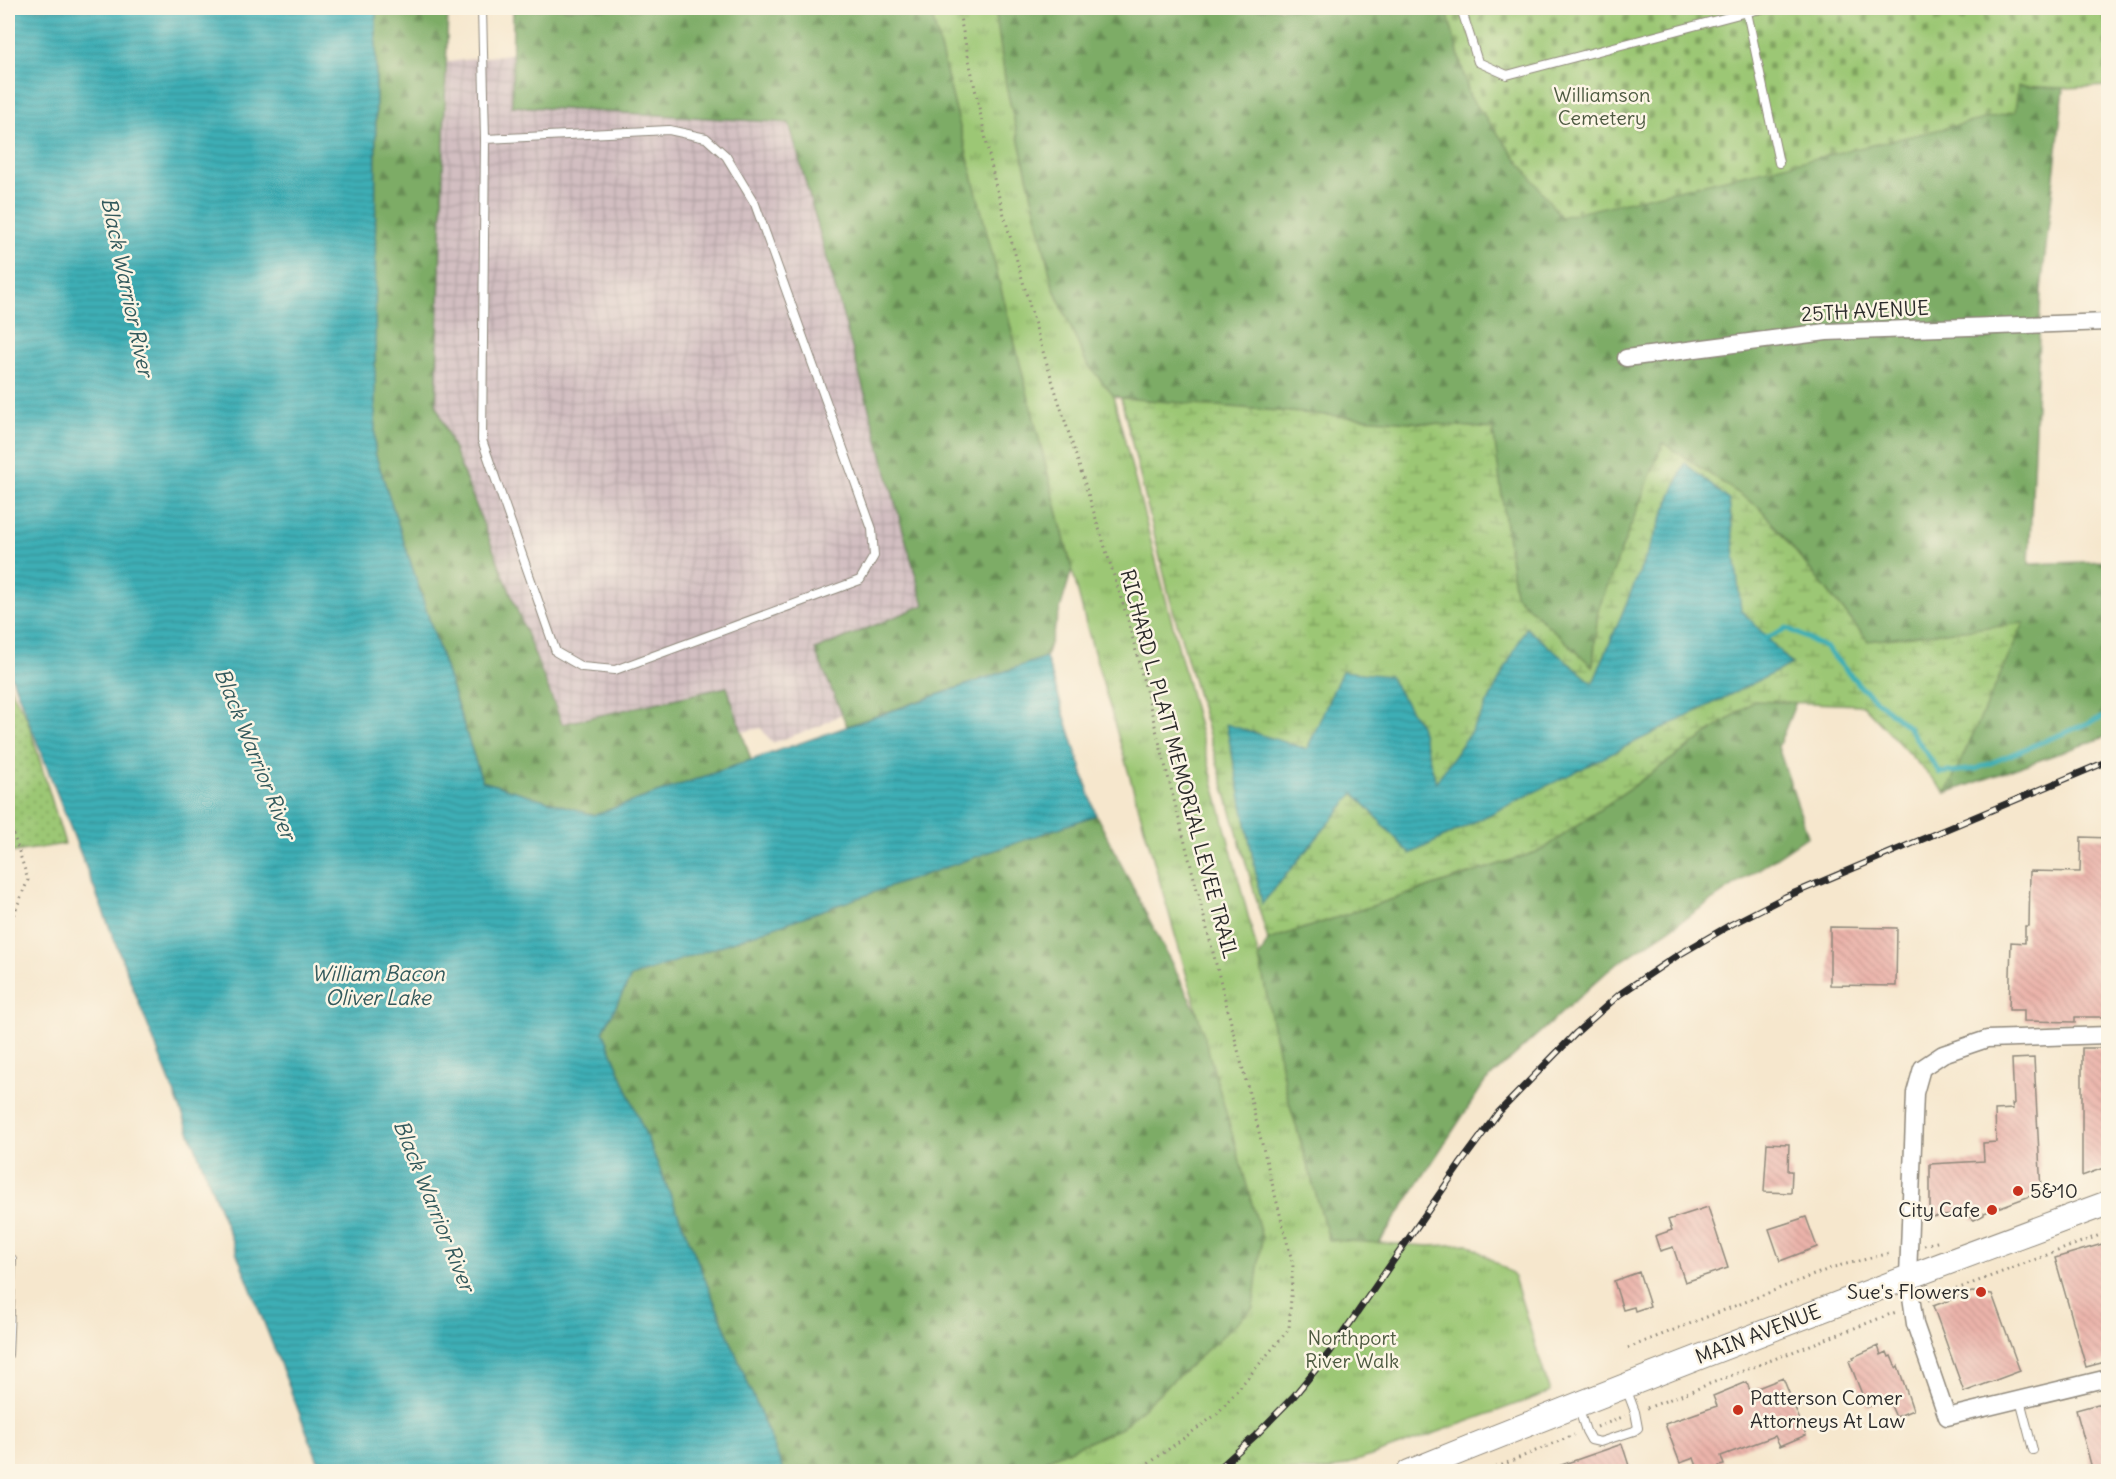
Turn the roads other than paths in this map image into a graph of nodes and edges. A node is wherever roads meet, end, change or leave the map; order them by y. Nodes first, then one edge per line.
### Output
1 (482, 8) edge
2 (1461, 8) edge
3 (1765, 8) edge
4 (1747, 10) edge
5 (485, 139) junction
6 (1779, 163) dead end
7 (2109, 322) edge
8 (1626, 358) dead end
9 (2109, 1035) edge
10 (2109, 1203) edge
11 (12, 1259) road end
12 (1908, 1276) junction
13 (8, 1355) edge
14 (2109, 1378) edge
15 (1624, 1385) junction
16 (2020, 1400) junction
17 (1576, 1403) junction
18 (2033, 1450) dead end
19 (1409, 1472) edge

1 - 5 lane
2 - 4 lane
3 - 4 lane
4 - 6 lane
5 - 5 lane
7 - 8 street, 25TH AVENUE
9 - 12 street
10 - 12 main road, MAIN AVENUE
11 - 13 lane
12 - 15 main road, MAIN AVENUE
12 - 16 street
14 - 16 street
15 - 17 main road, MAIN AVENUE
15 - 17 lane
16 - 18 lane
17 - 19 main road, MAIN AVENUE

